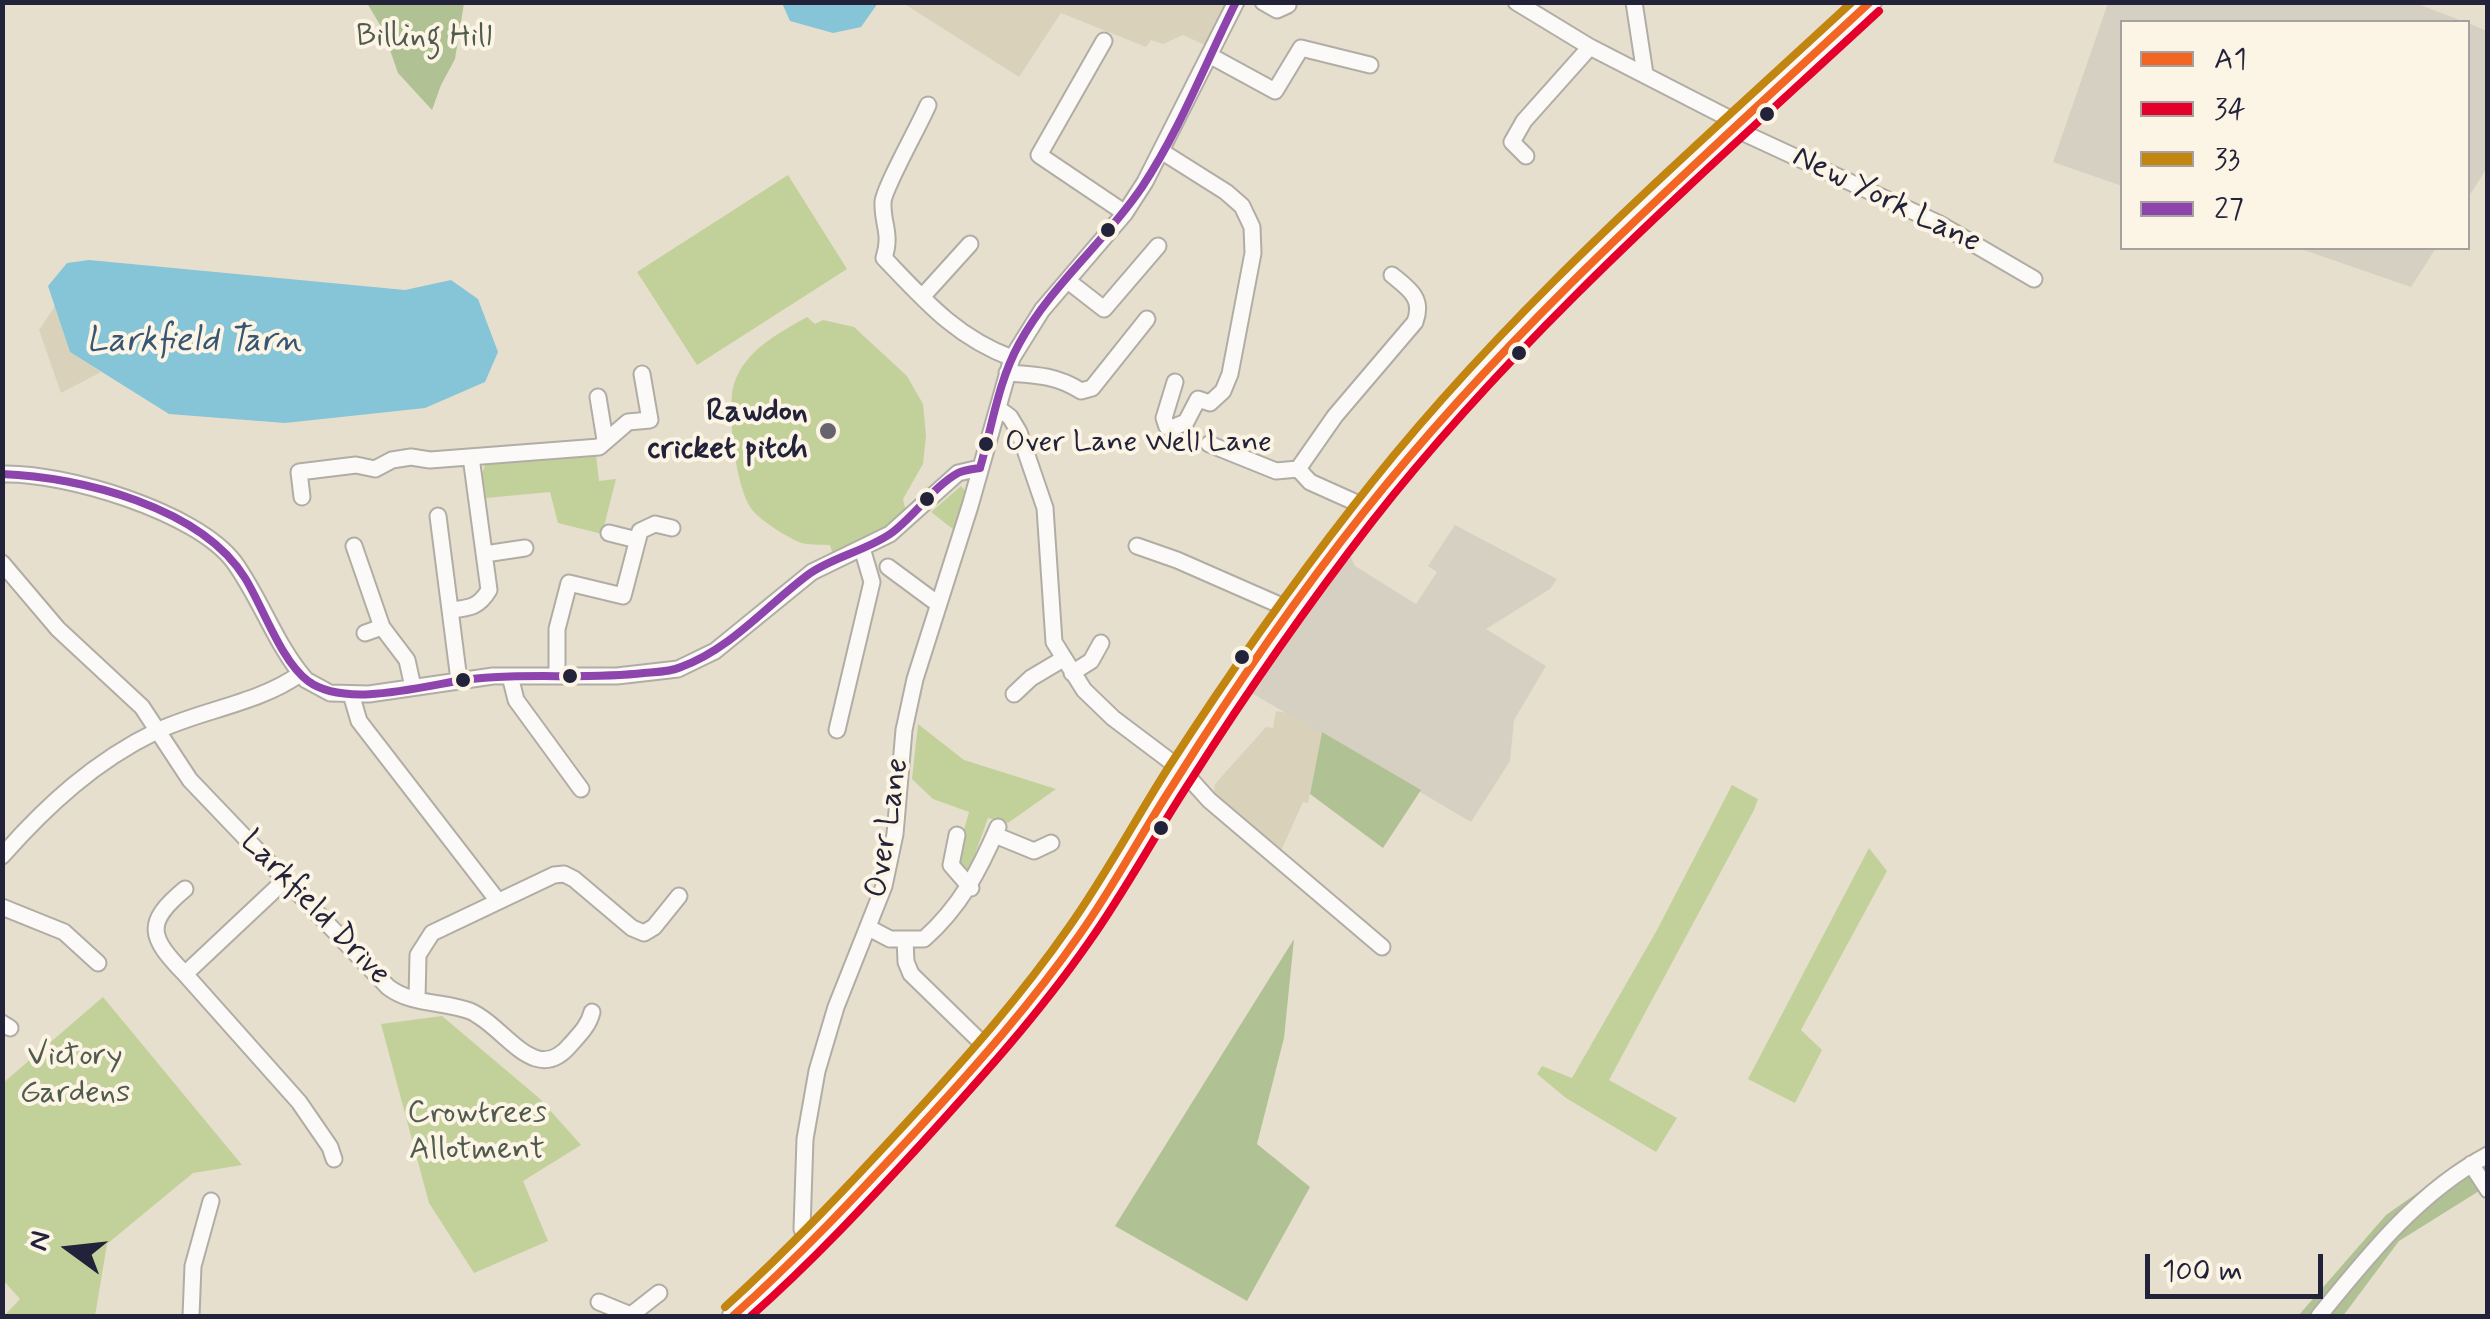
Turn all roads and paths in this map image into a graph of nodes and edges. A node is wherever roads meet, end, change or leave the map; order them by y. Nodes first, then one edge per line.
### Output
1 (1236, 2) edge
2 (1263, 2) edge
3 (1516, 2) edge
4 (1634, 2) edge
5 (1872, 2) edge
6 (1288, 5) edge
7 (1104, 40) dead end
8 (1590, 47) junction
9 (1209, 55) junction
10 (1370, 65) dead end
11 (1645, 74) junction
12 (928, 105) dead end
13 (1738, 126) junction
14 (1161, 152) junction
15 (1526, 156) dead end
16 (1124, 213) junction
17 (970, 244) dead end
18 (1158, 246) dead end
19 (1392, 274) dead end
20 (2034, 279) dead end
21 (1068, 281) junction
22 (922, 297) junction
23 (1148, 319) dead end
24 (1010, 366) junction
25 (642, 374) dead end
26 (1176, 382) dead end
27 (598, 396) dead end
28 (998, 408) junction
29 (669, 418) dead end
30 (650, 420) junction
31 (605, 440) junction
32 (1209, 444) dead end
33 (294, 452) dead end
34 (471, 456) junction
35 (980, 468) junction
36 (1298, 469) junction
37 (299, 472) junction
38 (2, 474) edge
39 (302, 497) dead end
40 (1368, 508) junction
41 (438, 516) dead end
42 (672, 528) dead end
43 (608, 533) dead end
44 (637, 540) junction
45 (354, 546) dead end
46 (1136, 546) dead end
47 (525, 548) dead end
48 (862, 548) junction
49 (486, 554) junction
50 (2, 563) edge
51 (888, 567) dead end
52 (938, 604) junction
53 (451, 610) junction
54 (1291, 610) junction
55 (382, 627) junction
56 (365, 633) dead end
57 (1101, 642) dead end
58 (1068, 666) junction
59 (300, 674) junction
60 (557, 675) junction
61 (510, 676) junction
62 (458, 680) junction
63 (413, 687) junction
64 (351, 694) junction
65 (1014, 694) dead end
66 (837, 730) dead end
67 (158, 731) junction
68 (1182, 770) junction
69 (581, 790) dead end
70 (957, 835) dead end
71 (1052, 843) dead end
72 (5, 847) edge
73 (285, 880) junction
74 (970, 888) junction
75 (186, 889) dead end
76 (679, 896) dead end
77 (498, 901) junction
78 (2, 906) edge
79 (870, 928) junction
80 (905, 939) junction
81 (1382, 948) dead end
82 (98, 963) dead end
83 (184, 974) junction
84 (417, 999) junction
85 (592, 1012) dead end
86 (989, 1050) junction
87 (2488, 1155) edge
88 (334, 1159) dead end
89 (2472, 1164) junction
90 (2488, 1190) edge
91 (211, 1201) dead end
92 (809, 1247) junction
93 (659, 1293) dead end
94 (600, 1302) dead end
95 (192, 1316) edge
96 (632, 1316) edge
97 (732, 1316) edge
98 (2319, 1316) edge

1 - 9 street, Over Lane
2 - 6 street
3 - 8 street, New York Lane
4 - 11 street
5 - 13 main road
7 - 16 street
8 - 11 street, New York Lane
8 - 15 street
9 - 10 street
9 - 14 street, Over Lane
11 - 13 street, New York Lane
12 - 22 street
13 - 20 street, New York Lane
13 - 40 main road
14 - 16 street, Over Lane
14 - 26 street
16 - 21 street, Over Lane
17 - 22 street
18 - 21 street
19 - 36 street
21 - 24 street, Over Lane
22 - 24 street
23 - 24 street
24 - 28 street, Over Lane
25 - 30 street
27 - 31 street
28 - 35 street, Over Lane
28 - 58 street
29 - 30 street
30 - 31 street
31 - 34 street
32 - 36 street
33 - 37 street
34 - 37 street
34 - 49 street
35 - 48 street
35 - 52 street, Over Lane
36 - 40 street
37 - 39 street
38 - 59 street
40 - 54 main road
41 - 53 street
42 - 44 street
43 - 44 street
44 - 60 street
45 - 55 street
46 - 54 street
47 - 49 street
48 - 60 street
48 - 66 street
49 - 53 street
50 - 67 street, Larkfield Drive
51 - 52 street
52 - 79 street, Over Lane
53 - 62 street
54 - 68 main road
55 - 56 street
55 - 63 street
57 - 58 street
58 - 65 street
58 - 68 street
59 - 64 street
59 - 67 street
60 - 61 street
61 - 62 street
61 - 69 street
62 - 63 street
63 - 64 street
64 - 77 street
67 - 72 street
67 - 73 street, Larkfield Drive
68 - 81 street
68 - 86 main road
70 - 74 street
71 - 74 street
73 - 83 street
73 - 84 street, Larkfield Drive
74 - 80 street
75 - 83 street
76 - 77 street
77 - 84 street
78 - 82 street
79 - 80 street
79 - 92 street, Over Lane
80 - 86 street
83 - 88 street
84 - 85 street, Larkfield Drive
86 - 92 main road
87 - 89 street
89 - 90 street
89 - 98 street
91 - 95 street
92 - 97 main road
93 - 96 street
94 - 96 street

